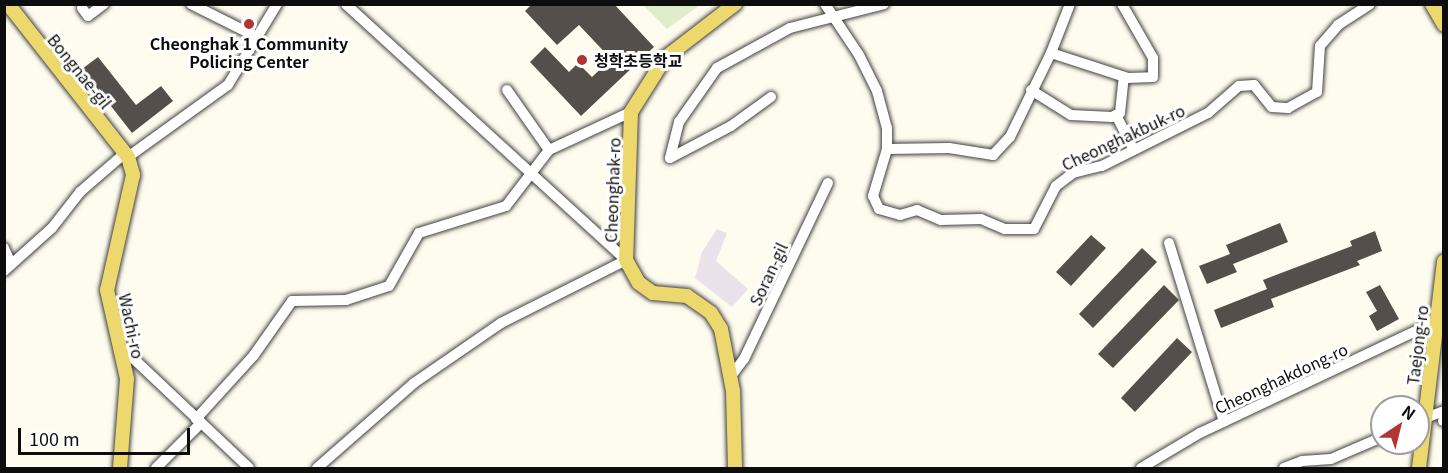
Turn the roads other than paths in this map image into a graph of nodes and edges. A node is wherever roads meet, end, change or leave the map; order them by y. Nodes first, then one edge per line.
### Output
1 (8, 4) edge
2 (104, 4) edge
3 (191, 4) edge
4 (277, 4) edge
5 (346, 4) edge
6 (735, 4) edge
7 (825, 4) edge
8 (884, 4) edge
9 (1122, 4) edge
10 (1370, 4) edge
11 (1067, 5) edge
12 (1435, 6) edge
13 (82, 8) dead end
14 (834, 18) junction
15 (1443, 25) edge
16 (259, 38) junction
17 (1051, 53) junction
18 (1124, 77) junction
19 (507, 90) dead end
20 (1031, 90) junction
21 (771, 97) dead end
22 (631, 112) junction
23 (1116, 115) junction
24 (887, 149) junction
25 (549, 150) junction
26 (1134, 150) junction
27 (127, 155) junction
28 (531, 175) junction
29 (828, 183) dead end
30 (1169, 243) dead end
31 (4, 248) edge
32 (626, 260) junction
33 (1443, 262) edge
34 (8, 268) edge
35 (1437, 321) junction
36 (118, 344) junction
37 (731, 376) junction
38 (1426, 395) edge
39 (1443, 411) edge
40 (1430, 420) edge
41 (199, 421) junction
42 (1224, 422) junction
43 (1370, 443) edge
44 (120, 468) edge
45 (156, 468) edge
46 (249, 468) edge
47 (317, 468) edge
48 (735, 468) edge
49 (1141, 468) edge
50 (1284, 468) edge

1 - 27 main road, Bongnae-gil
2 - 13 street
3 - 16 street
4 - 16 street
5 - 28 street
6 - 22 main road
7 - 14 street, Cheonghakbuk-ro
8 - 14 street
9 - 18 street
10 - 26 street, Cheonghakbuk-ro
11 - 17 street
12 - 15 main road
14 - 21 street
14 - 24 street, Cheonghakbuk-ro
16 - 27 street
17 - 18 street
17 - 20 street
18 - 23 street
19 - 25 street
20 - 23 street
20 - 24 street
22 - 25 street
22 - 32 main road, Cheonghak-ro
23 - 26 street
24 - 26 street, Cheonghakbuk-ro
25 - 28 street
27 - 34 street
27 - 36 main road, Wachi-ro
28 - 32 street
28 - 41 street
29 - 37 street, Soran-gil
30 - 42 street
31 - 34 street
32 - 37 main road, Cheonghak-ro
32 - 47 street
33 - 35 main road, Taejong-ro
35 - 38 main road, Taejong-ro
35 - 42 street, Cheonghakdong-ro
36 - 41 street
36 - 44 main road, Wachi-ro
37 - 48 main road, Cheonghak-ro
39 - 40 street
41 - 45 street
41 - 46 street
42 - 49 street, Cheonghakdong-ro
43 - 50 street

